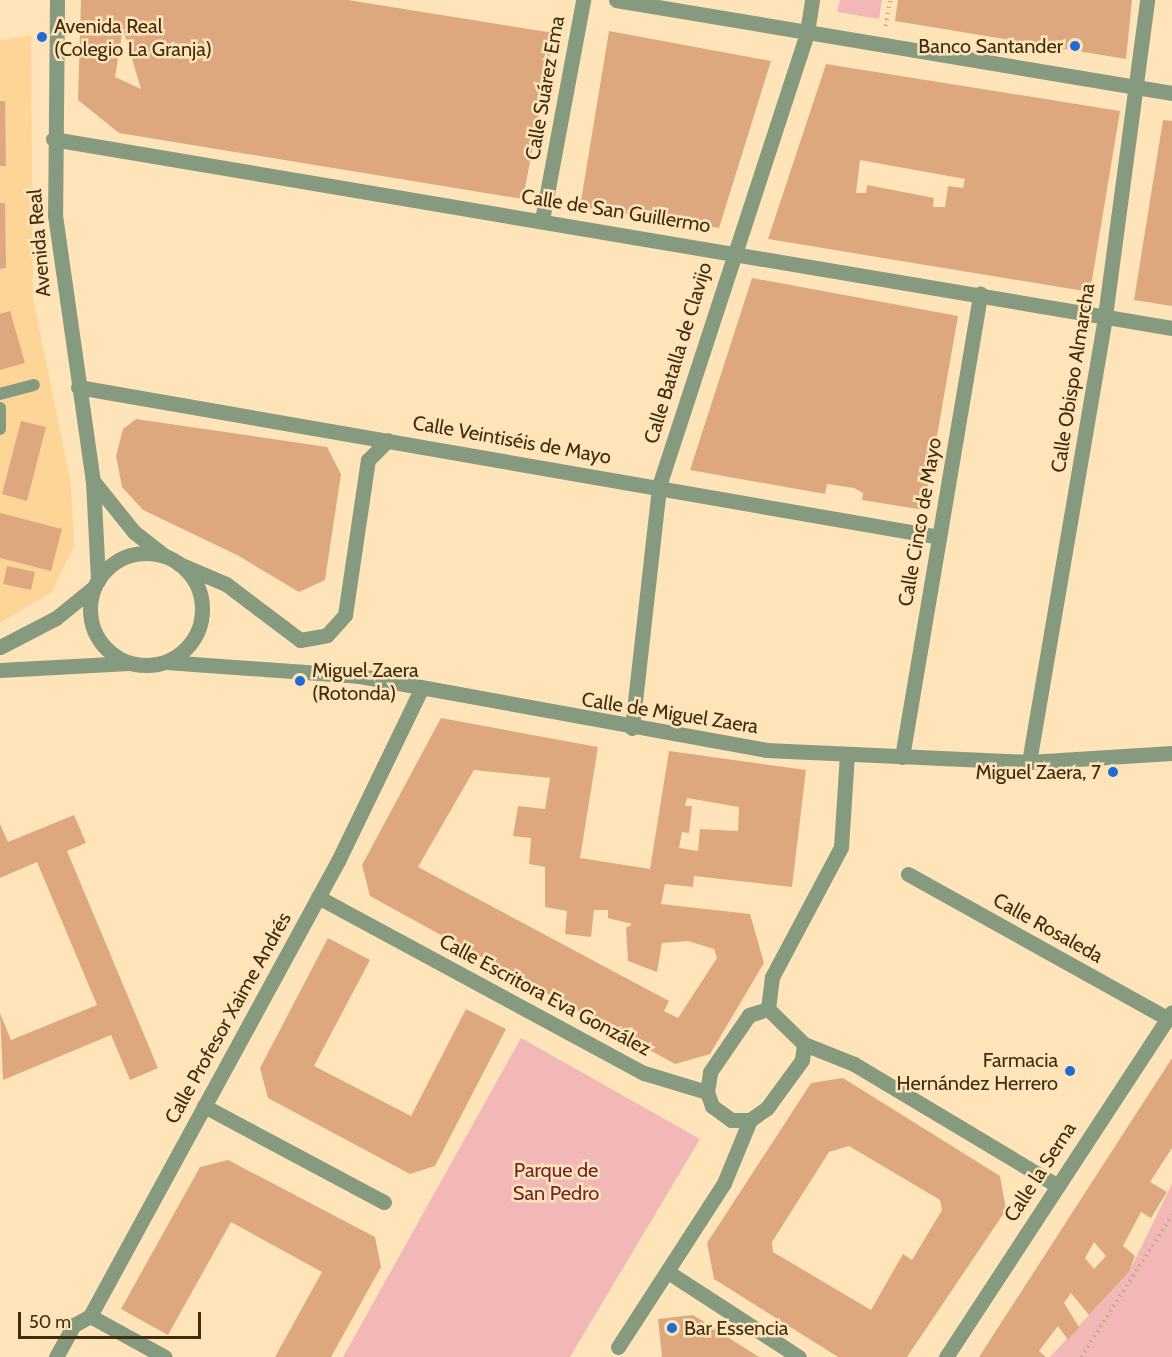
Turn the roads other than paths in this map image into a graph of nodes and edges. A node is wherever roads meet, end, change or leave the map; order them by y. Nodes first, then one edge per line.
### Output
1 (57, 0) edge
2 (583, 0) edge
3 (616, 0) edge
4 (812, 0) edge
5 (1147, 0) edge
6 (807, 32) junction
7 (1139, 87) junction
8 (1172, 93) edge
9 (53, 139) junction
10 (542, 220) junction
11 (731, 251) junction
12 (980, 294) junction
13 (1105, 316) junction
14 (1172, 328) edge
15 (34, 385) dead end
16 (78, 387) junction
17 (0, 394) edge
18 (0, 408) edge
19 (0, 429) edge
20 (388, 440) junction
21 (93, 481) junction
22 (659, 486) junction
23 (939, 537) junction
24 (172, 560) junction
25 (96, 583) junction
26 (0, 647) edge
27 (166, 662) junction
28 (130, 663) junction
29 (0, 670) edge
30 (421, 688) junction
31 (632, 728) junction
32 (1172, 753) edge
33 (847, 755) junction
34 (902, 757) junction
35 (1029, 762) junction
36 (908, 874) dead end
37 (318, 897) junction
38 (768, 1009) junction
39 (1170, 1015) edge
40 (804, 1044) junction
41 (707, 1092) junction
42 (204, 1106) junction
43 (750, 1120) junction
44 (1056, 1185) junction
45 (384, 1203) dead end
46 (668, 1272) junction
47 (90, 1316) junction
48 (618, 1347) dead end
49 (56, 1357) edge
50 (165, 1357) edge
51 (800, 1357) edge
52 (946, 1357) edge

1 - 9 street, Avenida Real
2 - 10 street, Calle Suárez Ema
3 - 6 street
4 - 6 street, Calle Batalla de Clavijo
5 - 7 street, Calle Obispo Almarcha
6 - 7 street
6 - 11 street, Calle Batalla de Clavijo
7 - 8 street
7 - 13 street, Calle Obispo Almarcha
9 - 10 street, Calle de San Guillermo
9 - 16 street, Avenida Real
10 - 11 street, Calle de San Guillermo
11 - 12 street, Calle de San Guillermo
11 - 22 street, Calle Batalla de Clavijo
12 - 13 street, Calle de San Guillermo
12 - 23 street, Calle Cinco de Mayo
13 - 14 street, Calle de San Guillermo
13 - 35 street, Calle Obispo Almarcha
15 - 17 lane
16 - 20 street, Calle Veintiséis de Mayo
16 - 21 street, Avenida Real
18 - 19 lane
20 - 22 street, Calle Veintiséis de Mayo
20 - 24 street
21 - 24 street, Avenida Real
21 - 25 street, Avenida Real
22 - 23 street, Calle Veintiséis de Mayo
22 - 31 street, Calle Batalla de Clavijo
23 - 34 street, Calle Cinco de Mayo
24 - 25 street
24 - 27 street
25 - 26 street
25 - 28 street
27 - 28 street
27 - 30 street, Calle de Miguel Zaera
28 - 29 street
30 - 31 street, Calle de Miguel Zaera
30 - 37 street, Calle Profesor Xaime Andrés
31 - 33 street, Calle de Miguel Zaera
32 - 35 street, Calle de Miguel Zaera
33 - 34 street, Calle de Miguel Zaera
33 - 38 street
34 - 35 street, Calle de Miguel Zaera
36 - 39 street, Calle Rosaleda
37 - 41 street, Calle Escritora Eva González
37 - 42 street, Calle Profesor Xaime Andrés
38 - 40 street
38 - 41 street
39 - 44 street, Calle la Serna
40 - 43 street
40 - 44 street
41 - 43 street
42 - 45 street
42 - 47 street, Calle Profesor Xaime Andrés
43 - 46 street
44 - 52 street, Calle la Serna
46 - 48 street
46 - 51 street
47 - 49 street, Calle Profesor Xaime Andrés
47 - 50 street

